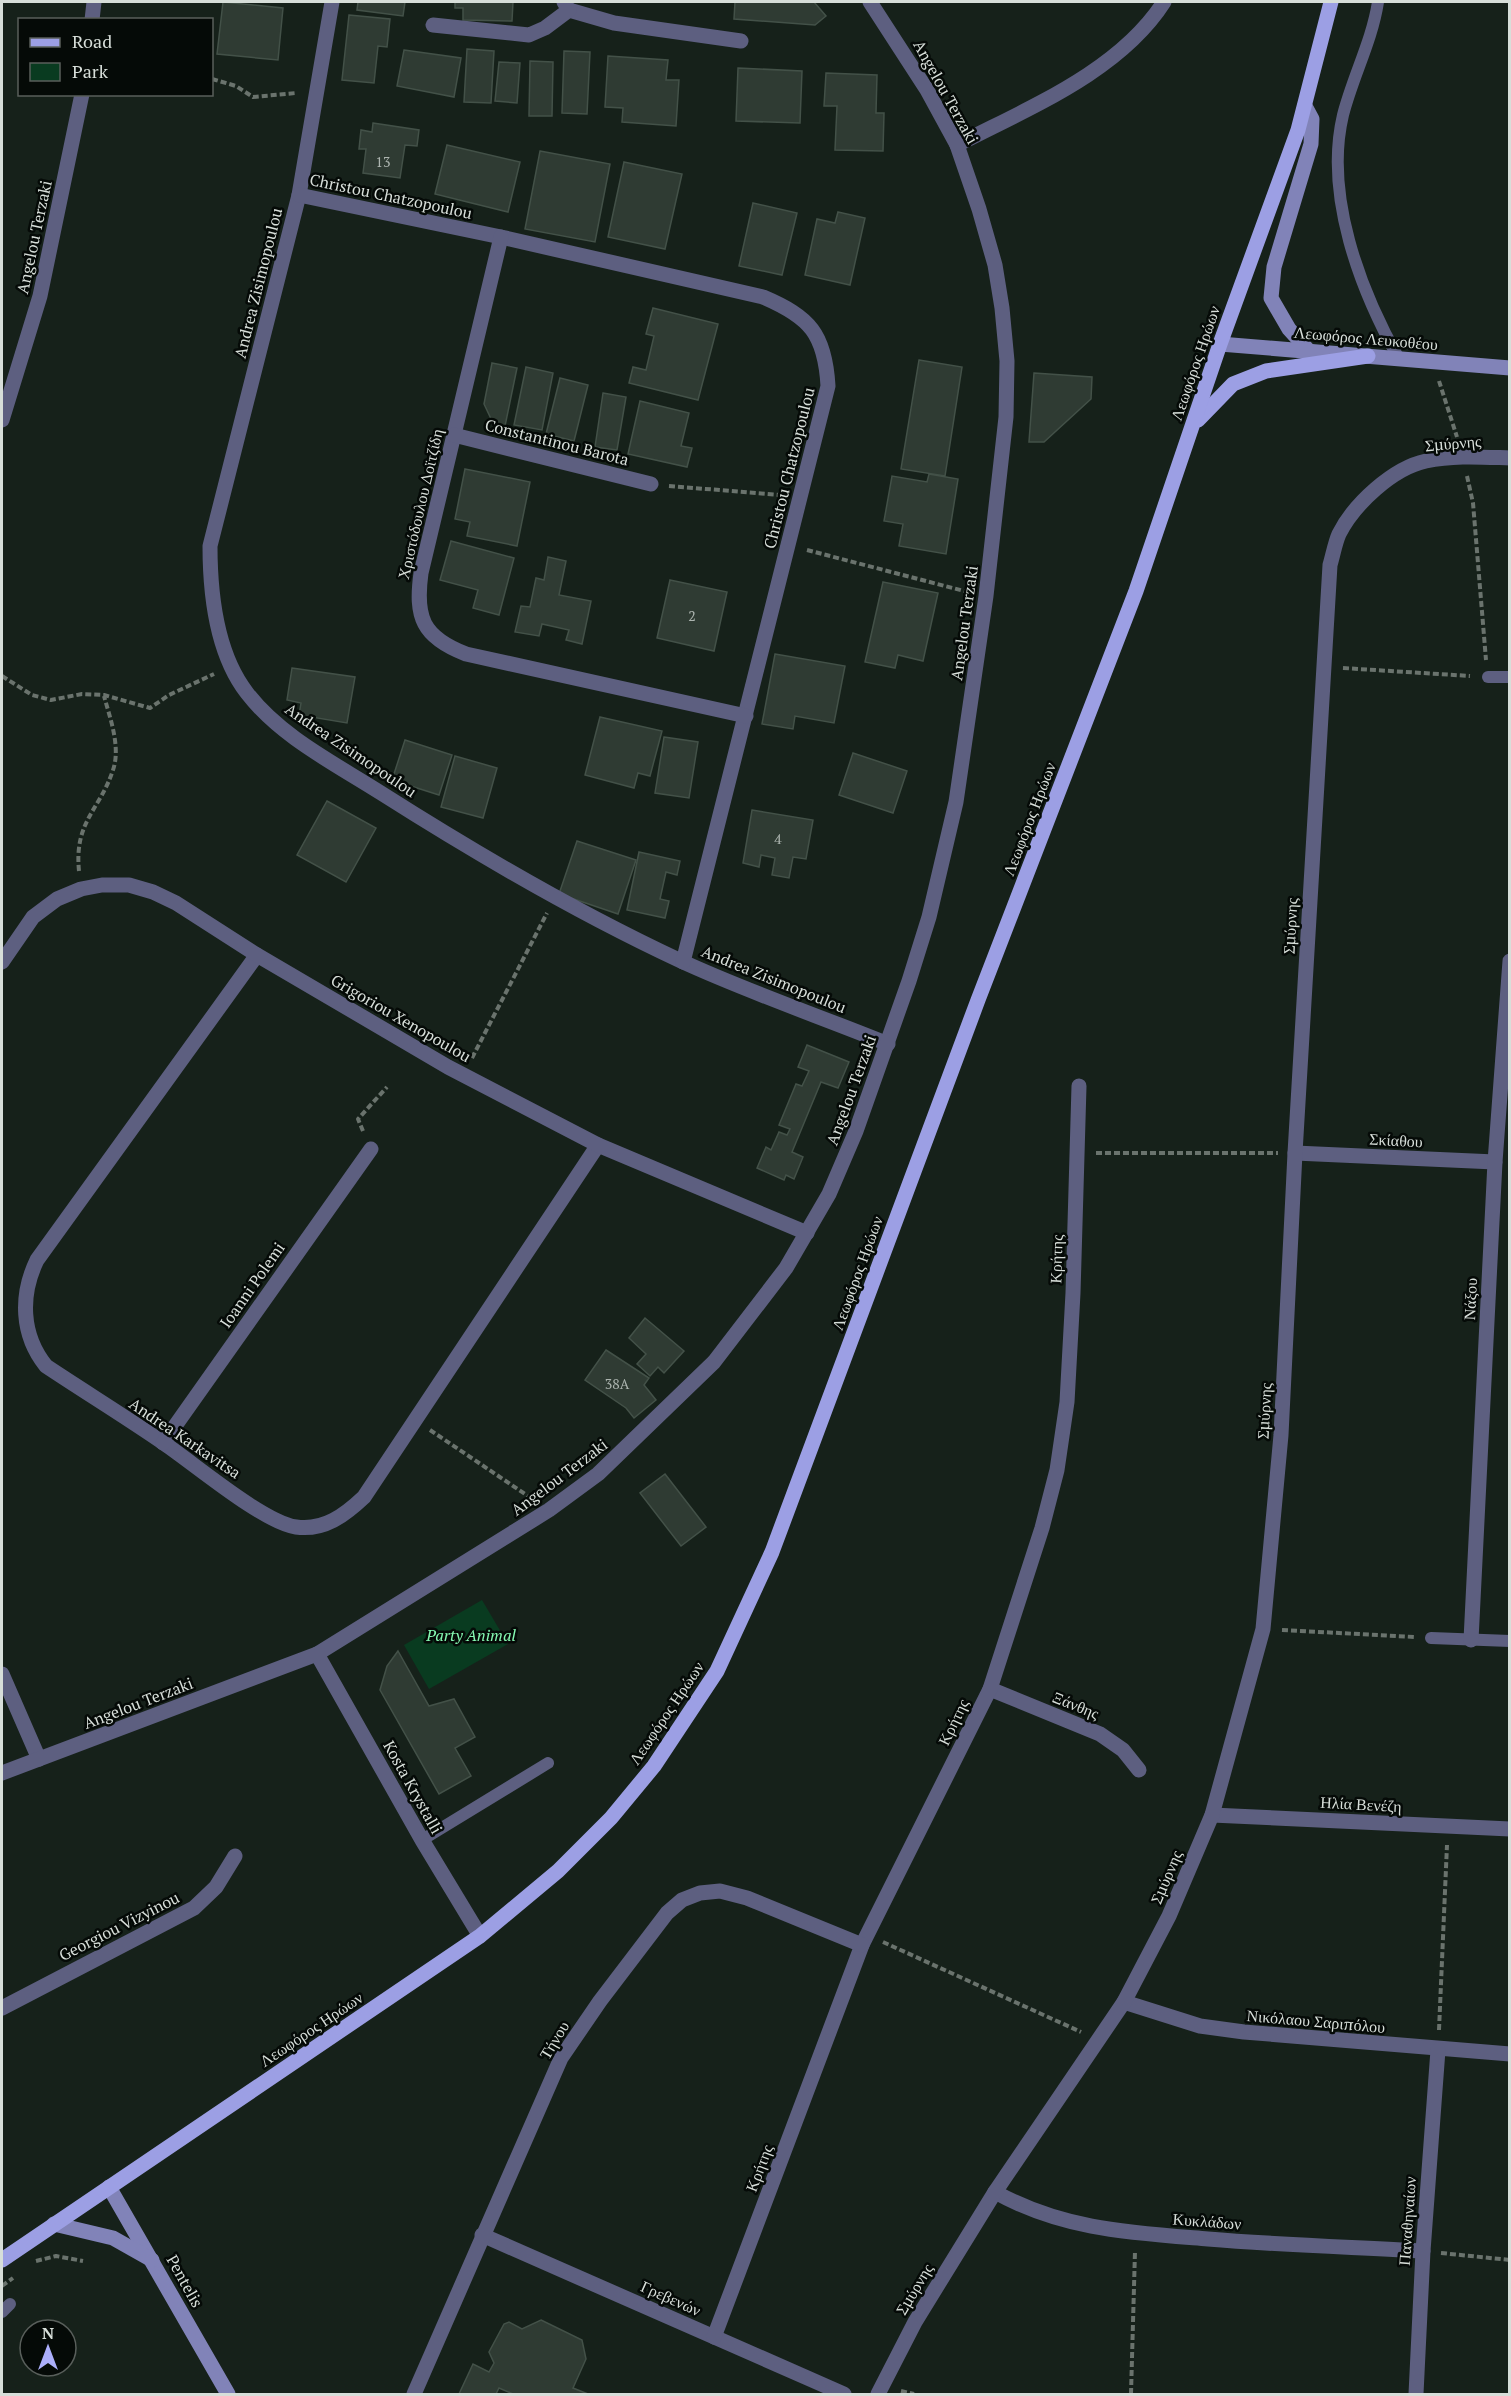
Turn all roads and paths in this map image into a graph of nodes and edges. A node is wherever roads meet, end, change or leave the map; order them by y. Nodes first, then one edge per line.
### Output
1 (94, 2) edge
2 (332, 2) edge
3 (870, 2) edge
4 (1164, 2) edge
5 (1330, 2) edge
6 (1378, 2) edge
7 (566, 6) edge
8 (92, 18) edge
9 (434, 25) dead end
10 (741, 41) dead end
11 (213, 79) edge
12 (316, 93) junction
13 (82, 96) edge
14 (1305, 105) junction
15 (957, 145) junction
16 (299, 195) junction
17 (501, 237) junction
18 (1220, 344) junction
19 (1309, 351) junction
20 (1368, 356) junction
21 (1399, 358) junction
22 (1433, 362) junction
23 (1509, 368) edge
24 (2, 420) edge
25 (1192, 426) junction
26 (454, 435) junction
27 (1463, 456) junction
28 (1509, 458) edge
29 (651, 484) joint
30 (800, 497) junction
31 (788, 546) junction
32 (986, 596) junction
33 (232, 666) junction
34 (1324, 667) junction
35 (2, 676) edge
36 (1488, 677) junction
37 (1509, 677) edge
38 (104, 695) junction
39 (746, 716) junction
40 (81, 889) junction
41 (556, 896) junction
42 (257, 955) junction
43 (1509, 961) edge
44 (2, 962) edge
45 (683, 962) junction
46 (888, 1044) junction
47 (464, 1075) junction
48 (1079, 1086) dead end
49 (387, 1087) dead end
50 (598, 1145) junction
51 (371, 1149) joint
52 (1078, 1153) junction
53 (1294, 1153) junction
54 (1495, 1162) junction
55 (807, 1233) junction
56 (414, 1419) junction
57 (163, 1443) junction
58 (549, 1510) junction
59 (1263, 1629) junction
60 (1431, 1638) joint
61 (1471, 1640) junction
62 (1509, 1641) edge
63 (317, 1654) junction
64 (2, 1674) edge
65 (990, 1689) junction
66 (39, 1760) junction
67 (548, 1763) dead end
68 (1139, 1770) dead end
69 (2, 1773) edge
70 (1212, 1815) junction
71 (1448, 1827) junction
72 (1509, 1829) edge
73 (422, 1840) junction
74 (235, 1856) dead end
75 (480, 1936) junction
76 (865, 1940) junction
77 (1124, 2002) junction
78 (2, 2008) edge
79 (1098, 2040) junction
80 (1438, 2050) junction
81 (1509, 2054) edge
82 (109, 2187) junction
83 (995, 2192) junction
84 (54, 2224) junction
85 (1136, 2233) junction
86 (482, 2235) junction
87 (1423, 2251) junction
88 (2, 2260) edge
89 (1509, 2260) edge
90 (83, 2261) dead end
91 (154, 2262) junction
92 (27, 2268) dead end
93 (19, 2274) dead end
94 (2, 2286) edge
95 (714, 2337) junction
96 (228, 2394) edge
97 (414, 2394) edge
98 (844, 2394) edge
99 (878, 2394) edge
100 (1131, 2394) edge
101 (1416, 2394) edge

1 - 8 street
2 - 12 street, Andrea Zisimopoulou
3 - 15 street, Angelou Terzaki
4 - 15 street
5 - 14 main road, Λεωφόρος Ηρώων
6 - 21 lane
7 - 9 street
7 - 10 street
11 - 12 path
12 - 16 street, Andrea Zisimopoulou
13 - 24 street, Angelou Terzaki
14 - 18 main road, Λεωφόρος Ηρώων
14 - 19 main road
15 - 32 street, Angelou Terzaki
16 - 17 street, Christou Chatzopoulou
16 - 33 street, Andrea Zisimopoulou
17 - 26 street, Χριστόδουλου Δοϊτζίδη
17 - 30 street, Christou Chatzopoulou
18 - 19 main road, Λεωφόρος Λευκοθέου
18 - 25 main road, Λεωφόρος Ηρώων
19 - 20 main road, Λεωφόρος Λευκοθέου
20 - 21 main road, Λεωφόρος Λευκοθέου
20 - 25 main road
21 - 22 main road, Λεωφόρος Λευκοθέου
22 - 23 main road, Λεωφόρος Λευκοθέου
22 - 27 path
25 - 75 main road, Λεωφόρος Ηρώων
26 - 29 street, Constantinou Barota
26 - 39 street, Χριστόδουλου Δοϊτζίδη
27 - 28 street, Σμύρνης
27 - 34 street, Σμύρνης
27 - 36 path
29 - 30 path
30 - 31 street, Christou Chatzopoulou
31 - 32 path
31 - 39 street, Christou Chatzopoulou
32 - 46 street, Angelou Terzaki
33 - 38 path
33 - 41 street, Andrea Zisimopoulou
34 - 36 path
34 - 53 street, Σμύρνης
35 - 38 path
36 - 37 lane
38 - 40 path
39 - 45 street, Christou Chatzopoulou
40 - 42 street, Grigoriou Xenopoulou
40 - 44 street, Grigoriou Xenopoulou
41 - 45 street, Andrea Zisimopoulou
41 - 47 path
42 - 47 street, Grigoriou Xenopoulou
42 - 57 street, Andrea Karkavitsa
43 - 54 street, Νάξου
45 - 46 street, Andrea Zisimopoulou
46 - 55 street, Angelou Terzaki
47 - 50 street, Grigoriou Xenopoulou
48 - 52 street, Κρήτης
49 - 51 path
50 - 55 street, Grigoriou Xenopoulou
50 - 56 street, Andrea Karkavitsa
51 - 57 street, Ioanni Polemi
52 - 53 path
52 - 65 street, Κρήτης
53 - 54 street, Σκίαθου
53 - 59 street, Σμύρνης
54 - 61 street, Νάξου
55 - 58 street, Angelou Terzaki
56 - 57 street, Andrea Karkavitsa
56 - 58 path
58 - 63 street, Angelou Terzaki
59 - 60 path
59 - 70 street, Σμύρνης
60 - 61 lane
61 - 62 lane
63 - 66 street, Angelou Terzaki
63 - 73 street, Kosta Krystalli
64 - 66 street
65 - 68 street, Ξάνθης
65 - 76 street, Κρήτης
66 - 69 street, Angelou Terzaki
67 - 73 lane
70 - 71 street, Ηλία Βενέζη
70 - 77 street, Σμύρνης
71 - 72 street, Ηλία Βενέζη
71 - 80 path
73 - 75 street, Kosta Krystalli
74 - 78 street, Georgiou Vizyinou
75 - 82 main road, Λεωφόρος Ηρώων
76 - 79 path
76 - 86 street, Τήνου
76 - 95 street, Κρήτης
77 - 79 street, Σμύρνης
77 - 80 street, Νικόλαου Σαριπόλου
79 - 83 street, Σμύρνης
80 - 81 street, Νικόλαου Σαριπόλου
80 - 87 street, Παναθηναίων
82 - 84 main road, Λεωφόρος Ηρώων
82 - 91 main road, Pentelis
83 - 85 street, Κυκλάδων
83 - 99 street, Σμύρνης
84 - 88 main road, Λεωφόρος Ηρώων
84 - 91 main road
85 - 87 street, Κυκλάδων
85 - 100 path
86 - 95 street, Γρεβενών
86 - 97 street, Τήνου
87 - 89 path
87 - 101 street, Παναθηναίων
90 - 92 path
91 - 96 main road, Pentelis
93 - 94 path
95 - 98 street, Γρεβενών

